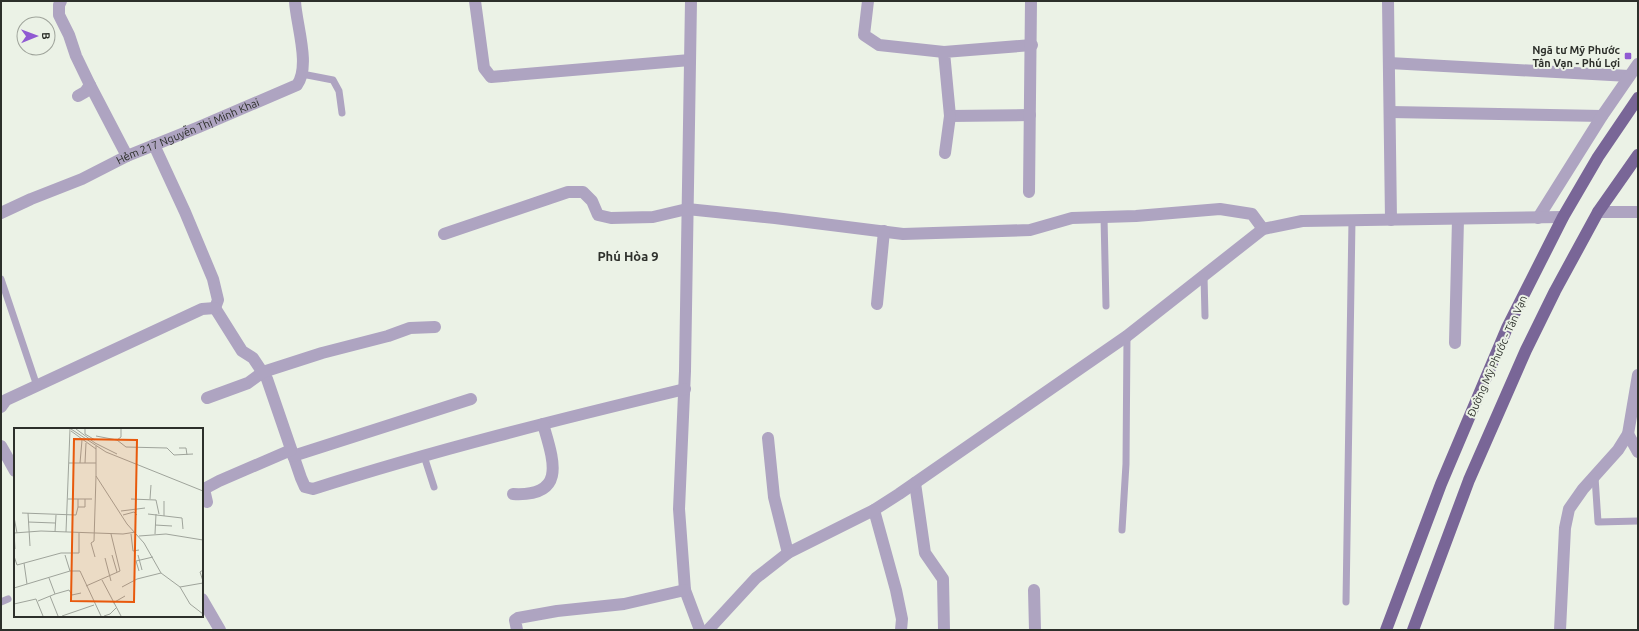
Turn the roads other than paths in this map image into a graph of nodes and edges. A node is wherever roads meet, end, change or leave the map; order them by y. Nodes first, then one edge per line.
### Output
1 (61, 1) edge
2 (295, 1) edge
3 (475, 1) edge
4 (691, 1) edge
5 (868, 1) edge
6 (1031, 1) edge
7 (1388, 1) edge
8 (1032, 46) junction
9 (944, 52) junction
10 (690, 60) junction
11 (1389, 63) junction
12 (1638, 64) edge
13 (302, 74) junction
14 (1629, 76) junction
15 (90, 85) junction
16 (78, 96) dead end
17 (1638, 98) edge
18 (1390, 112) junction
19 (342, 113) dead end
20 (1030, 115) junction
21 (950, 116) junction
22 (1602, 116) junction
23 (154, 145) junction
24 (946, 153) dead end
25 (1638, 155) edge
26 (127, 156) junction
27 (1029, 192) dead end
28 (1636, 208) edge
29 (687, 209) junction
30 (1598, 212) junction
31 (1, 213) edge
32 (1104, 217) junction
33 (1562, 217) junction
34 (1538, 218) junction
35 (1458, 219) junction
36 (1352, 220) junction
37 (1391, 220) junction
38 (1263, 229) junction
39 (884, 231) junction
40 (444, 234) dead end
41 (1204, 276) junction
42 (1, 279) edge
43 (877, 304) dead end
44 (1106, 306) dead end
45 (215, 308) junction
46 (1205, 316) dead end
47 (435, 327) dead end
48 (1128, 336) junction
49 (1455, 343) dead end
50 (263, 372) junction
51 (1638, 375) edge
52 (37, 386) junction
53 (685, 389) junction
54 (1636, 393) edge
55 (207, 398) dead end
56 (471, 399) dead end
57 (1, 407) edge
58 (543, 424) junction
59 (1628, 434) junction
60 (768, 438) dead end
61 (1, 446) edge
62 (1638, 452) edge
63 (292, 453) junction
64 (424, 456) junction
65 (14, 469) edge
66 (1595, 476) junction
67 (915, 483) junction
68 (434, 487) dead end
69 (514, 494) dead end
70 (207, 502) dead end
71 (874, 510) junction
72 (1638, 521) edge
73 (1122, 530) dead end
74 (788, 553) junction
75 (685, 590) junction
76 (1034, 590) dead end
77 (8, 599) dead end
78 (203, 601) edge
79 (1, 602) edge
80 (1346, 602) dead end
81 (220, 630) edge
82 (517, 630) edge
83 (700, 630) edge
84 (708, 630) edge
85 (901, 630) edge
86 (944, 630) edge
87 (1035, 630) edge
88 (1386, 630) edge
89 (1412, 630) edge
90 (1560, 630) edge

1 - 15 street
2 - 13 street
3 - 10 street
4 - 10 street
5 - 9 street
6 - 8 street
7 - 11 street
8 - 9 street
8 - 20 street
9 - 21 street
10 - 29 street
11 - 14 street
11 - 18 street
12 - 14 street
13 - 19 lane
13 - 23 street, Hẻm 217 Nguyễn Thị Minh Khai
14 - 22 street
15 - 16 street
15 - 26 street
17 - 33 main road, Đường Mỹ Phước - Tân Vạn
18 - 22 street
18 - 37 street
20 - 21 street
20 - 27 street
21 - 24 street
22 - 34 street
23 - 26 street, Hẻm 217 Nguyễn Thị Minh Khai
23 - 45 street
25 - 30 main road
26 - 31 street, Hẻm 217 Nguyễn Thị Minh Khai
28 - 30 street
29 - 39 street
29 - 40 street
29 - 53 street
30 - 89 main road
32 - 38 street
32 - 39 street
32 - 44 lane
33 - 34 street
33 - 88 main road, Đường Mỹ Phước - Tân Vạn
34 - 35 street
35 - 37 street
35 - 49 street
36 - 37 street
36 - 38 street
36 - 80 lane
38 - 41 street
39 - 43 street
41 - 46 lane
41 - 48 street
42 - 52 lane
45 - 50 street
45 - 52 street
47 - 50 street
48 - 67 street
48 - 73 lane
50 - 55 street
50 - 63 street
51 - 54 street
52 - 57 street
53 - 58 street
53 - 75 street
54 - 59 street
56 - 63 street
58 - 64 street
58 - 69 street
59 - 62 street
59 - 66 street
60 - 74 street
61 - 65 street
63 - 64 street
63 - 70 street
64 - 68 lane
66 - 72 lane
66 - 90 street
67 - 71 street
67 - 86 street
71 - 74 street
71 - 85 street
74 - 84 street
75 - 82 street
75 - 83 street
76 - 87 street
77 - 79 lane
78 - 81 street

